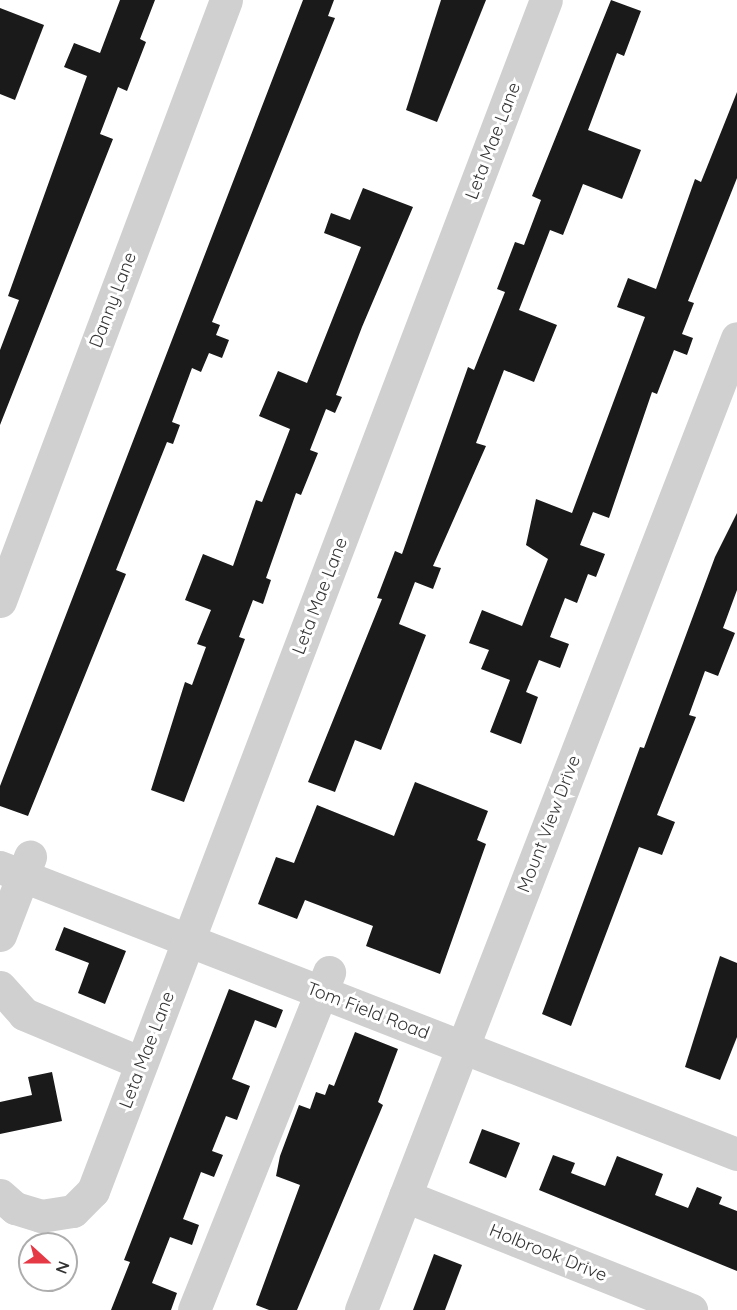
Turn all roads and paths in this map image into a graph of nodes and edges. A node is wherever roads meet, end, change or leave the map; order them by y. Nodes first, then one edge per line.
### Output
1 (226, 0) edge
2 (546, 0) edge
3 (737, 338) edge
4 (0, 601) edge
5 (0, 844) edge
6 (18, 866) edge
7 (192, 930) junction
8 (0, 935) edge
9 (325, 982) junction
10 (0, 987) edge
11 (466, 1037) junction
12 (141, 1063) junction
13 (737, 1130) edge
14 (737, 1154) edge
15 (0, 1195) edge
16 (405, 1196) junction
17 (194, 1310) edge
18 (360, 1310) edge
19 (691, 1310) edge

1 - 4 street, Danny Lane
2 - 7 street, Leta Mae Lane
3 - 11 street, Mount View Drive
5 - 6 street, Tom Field Road
6 - 7 street, Tom Field Road
6 - 8 street
7 - 9 street, Tom Field Road
7 - 12 street, Leta Mae Lane
9 - 11 street, Tom Field Road
9 - 17 street
10 - 12 street
11 - 13 street, Tom Field Road
11 - 14 street, Tom Field Road
11 - 16 street, Mount View Drive
12 - 15 street, Leta Mae Lane
16 - 18 street, Mount View Drive
16 - 19 street, Holbrook Drive

